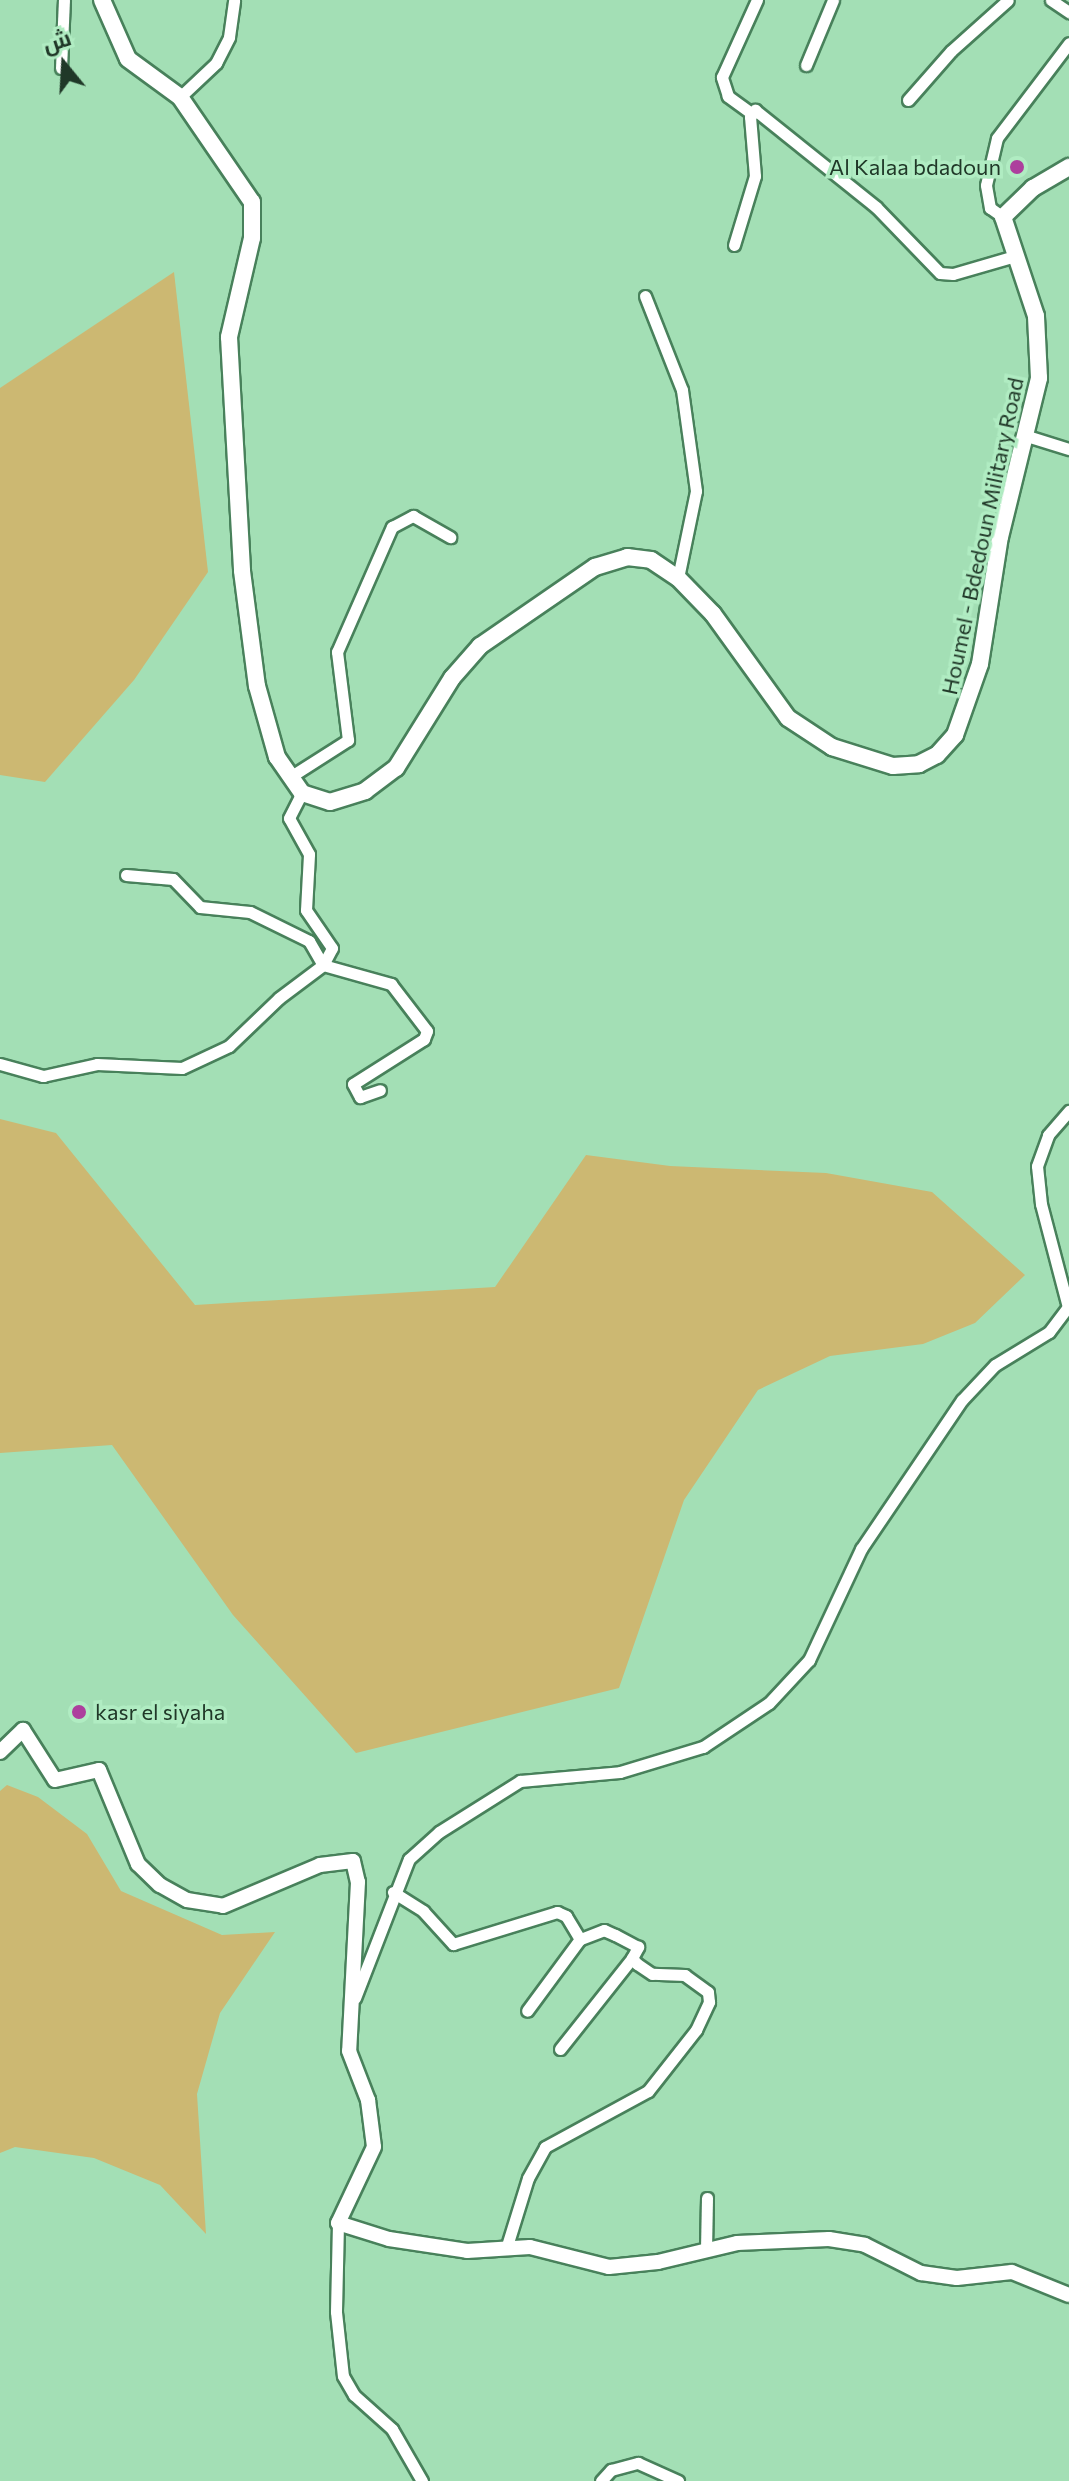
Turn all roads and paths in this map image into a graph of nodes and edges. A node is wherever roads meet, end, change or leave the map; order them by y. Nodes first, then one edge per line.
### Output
1 (64, 0) edge
2 (102, 0) edge
3 (234, 0) edge
4 (757, 0) edge
5 (833, 0) edge
6 (1008, 0) edge
7 (1051, 0) edge
8 (1069, 12) edge
9 (1069, 43) edge
10 (806, 65) dead end
11 (61, 68) dead end
12 (180, 97) junction
13 (908, 100) dead end
14 (751, 113) junction
15 (1069, 167) edge
16 (1003, 217) junction
17 (734, 245) dead end
18 (1015, 256) junction
19 (645, 296) dead end
20 (1027, 436) junction
21 (1069, 449) edge
22 (450, 537) dead end
23 (678, 578) junction
24 (290, 777) junction
25 (302, 793) junction
26 (126, 875) dead end
27 (323, 965) junction
28 (0, 1064) edge
29 (380, 1090) dead end
30 (1069, 1111) edge
31 (0, 1752) edge
32 (393, 1892) junction
33 (580, 1939) junction
34 (632, 1958) junction
35 (355, 1998) junction
36 (527, 2011) dead end
37 (560, 2049) dead end
38 (707, 2198) dead end
39 (338, 2223) junction
40 (506, 2249) junction
41 (706, 2250) junction
42 (1069, 2295) edge
43 (422, 2481) edge
44 (601, 2481) edge
45 (678, 2481) edge

1 - 11 street
2 - 12 main road
3 - 12 street
4 - 14 street
5 - 10 street
6 - 13 street
7 - 8 street
9 - 16 street
12 - 24 main road
14 - 17 street
14 - 18 street
15 - 16 main road
16 - 18 main road, Houmel - Bdedoun Military Road
18 - 20 main road, Houmel - Bdedoun Military Road
19 - 23 street
20 - 21 street
20 - 23 main road, Houmel - Bdedoun Military Road
22 - 24 street
23 - 25 main road, Houmel - Bdedoun Military Road
24 - 25 main road
25 - 27 street
26 - 27 street
27 - 28 street
27 - 29 street
30 - 32 street
31 - 35 street
32 - 33 street
32 - 35 street
33 - 34 street
33 - 36 street
34 - 37 street
34 - 40 street
35 - 39 street
38 - 41 street
39 - 40 street
39 - 43 street
40 - 41 street
41 - 42 street
44 - 45 street

